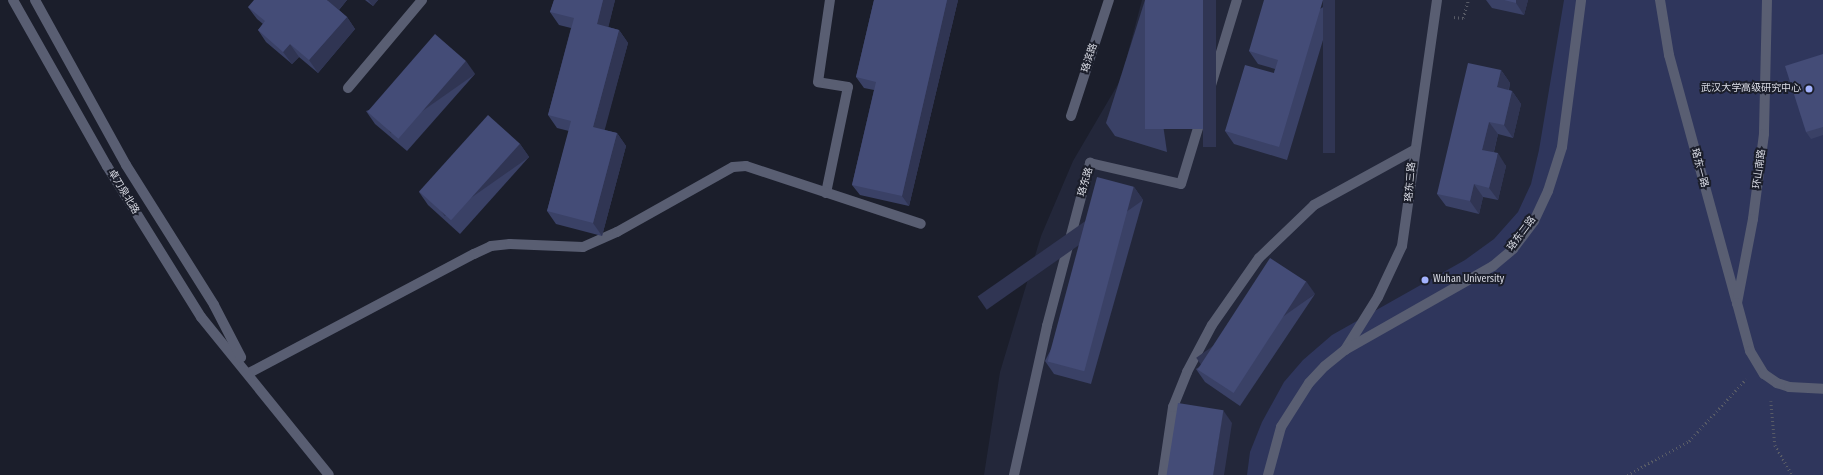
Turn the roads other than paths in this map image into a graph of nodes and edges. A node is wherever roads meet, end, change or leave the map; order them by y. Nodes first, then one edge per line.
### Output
1 (13, 0) edge
2 (35, 0) edge
3 (422, 0) edge
4 (830, 0) edge
5 (1109, 0) edge
6 (1237, 0) edge
7 (1437, 0) edge
8 (1581, 0) edge
9 (1660, 0) edge
10 (1768, 0) edge
11 (348, 88) dead end
12 (1071, 116) dead end
13 (1414, 150) junction
14 (826, 193) junction
15 (922, 224) dead end
16 (1737, 303) junction
17 (1345, 350) junction
18 (249, 373) junction
19 (1823, 389) edge
20 (329, 475) edge
21 (1014, 475) edge
22 (1163, 475) edge
23 (1268, 475) edge

1 - 18 street, 卓刀泉北路
2 - 18 street, 卓刀泉北路
3 - 11 street
4 - 14 street
5 - 12 street, 珞滨路
6 - 21 street, 珞东路
7 - 13 street, 珞东三路
8 - 17 street, 珞东二路
9 - 16 street, 珞东一路
10 - 16 street, 环山南路
13 - 17 street, 珞东三路
13 - 22 street
14 - 15 street
14 - 18 street
16 - 19 street, 珞东一路
17 - 23 street, 珞东二路
18 - 20 street, 卓刀泉北路

